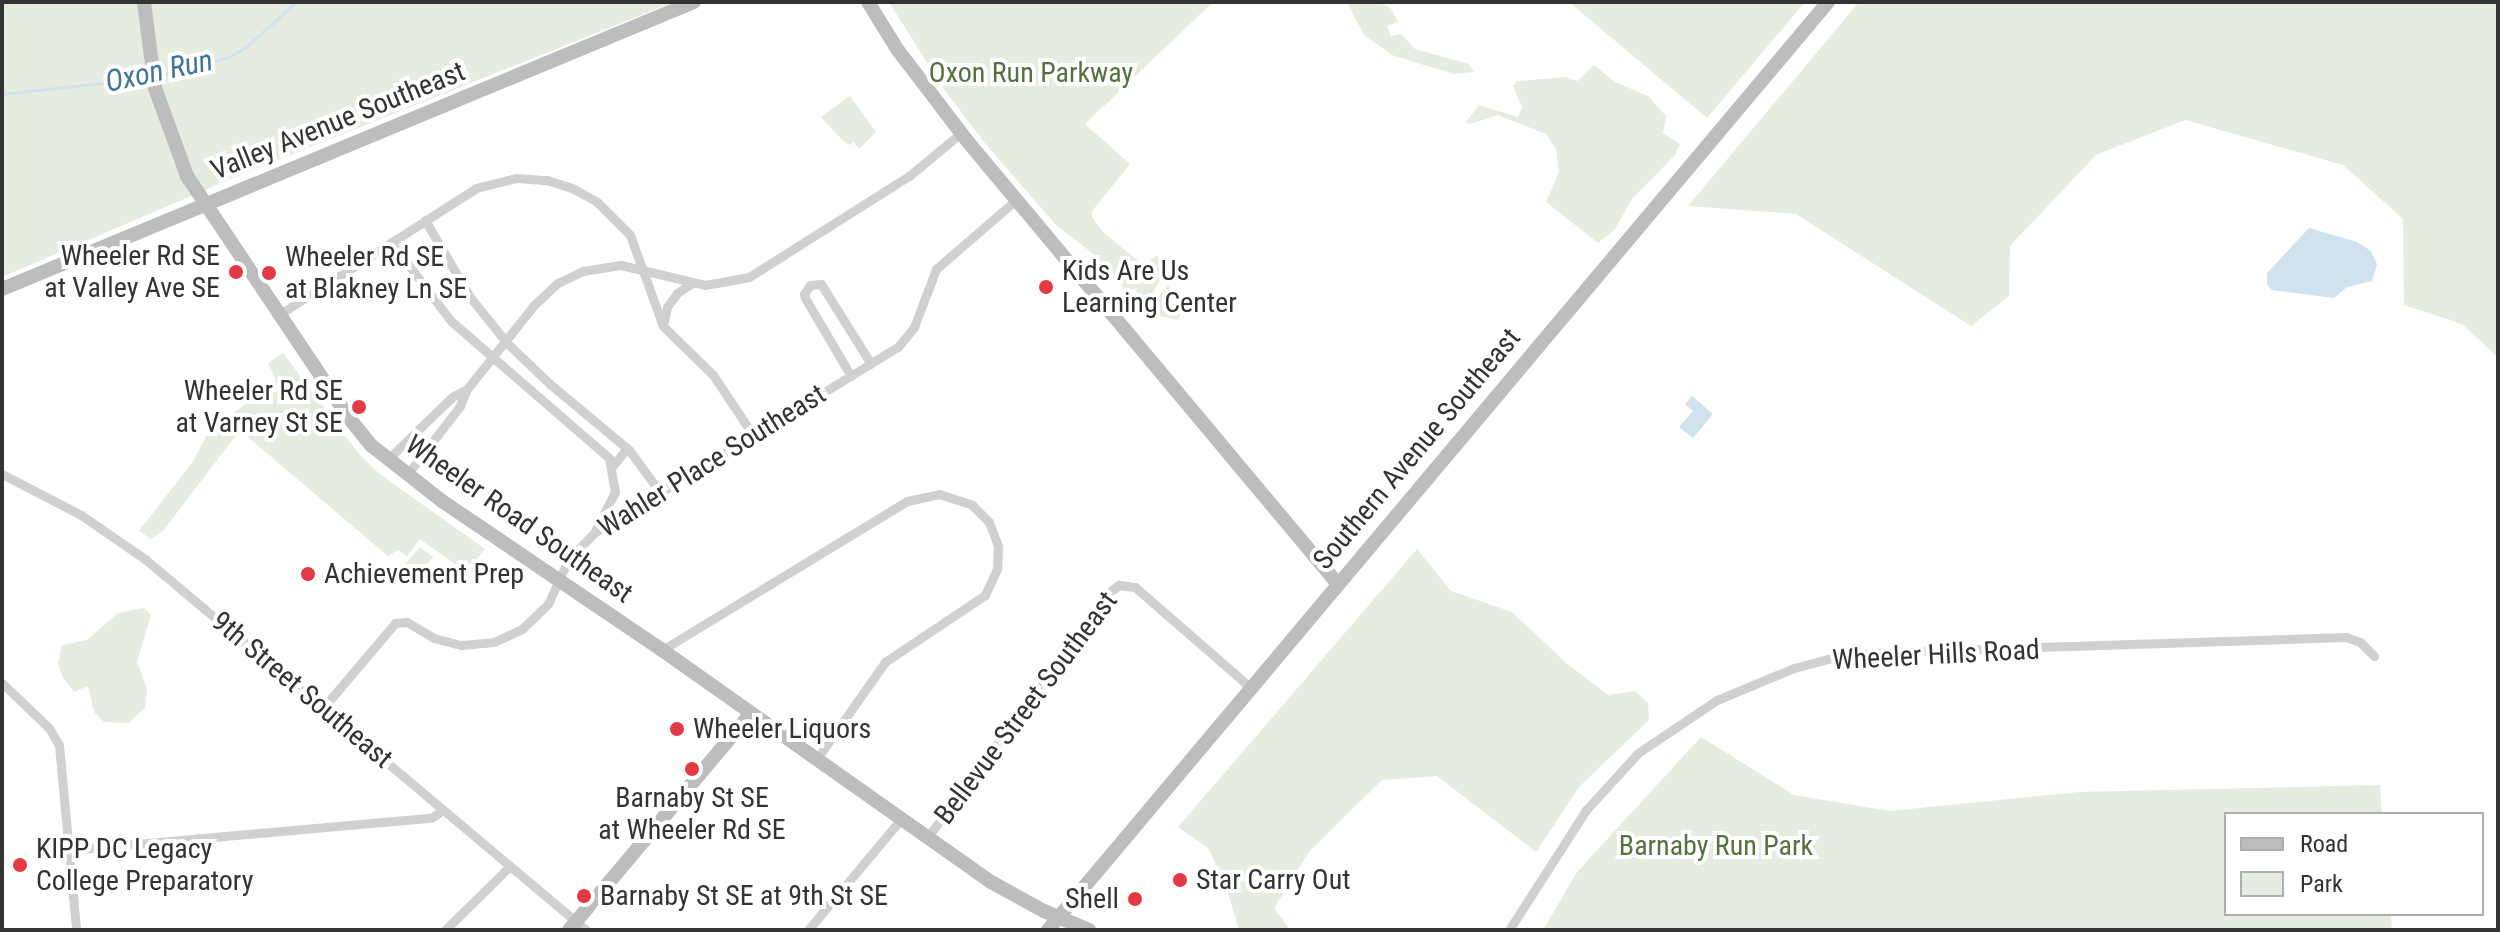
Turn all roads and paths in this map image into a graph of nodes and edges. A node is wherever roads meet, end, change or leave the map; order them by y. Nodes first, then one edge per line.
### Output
1 (144, 2) edge
2 (694, 2) edge
3 (868, 2) edge
4 (1828, 2) edge
5 (961, 133) junction
6 (1016, 200) junction
7 (205, 204) junction
8 (425, 220) junction
9 (391, 242) junction
10 (644, 268) junction
11 (692, 283) junction
12 (2, 289) edge
13 (280, 314) junction
14 (663, 326) junction
15 (506, 342) junction
16 (493, 358) junction
17 (871, 364) junction
18 (851, 376) junction
19 (552, 386) junction
20 (467, 389) junction
21 (543, 400) junction
22 (753, 435) junction
23 (627, 448) junction
24 (387, 460) junction
25 (612, 467) junction
26 (2, 474) edge
27 (407, 475) junction
28 (660, 492) junction
29 (594, 533) junction
30 (559, 580) junction
31 (1337, 583) junction
32 (662, 650) junction
33 (2374, 656) dead end
34 (2, 683) edge
35 (1251, 688) junction
36 (323, 708) junction
37 (751, 713) junction
38 (816, 760) junction
39 (443, 810) junction
40 (901, 819) junction
41 (927, 838) junction
42 (69, 850) junction
43 (510, 866) junction
44 (1058, 918) junction
45 (577, 927) edge
46 (76, 930) edge
47 (445, 930) edge
48 (808, 930) edge
49 (1048, 930) edge
50 (1089, 930) edge
51 (1509, 930) edge

1 - 7 main road, Wheeler Road Southeast
2 - 7 main road, Valley Avenue Southeast
3 - 5 main road
4 - 31 main road, Southern Avenue Southeast
5 - 6 main road
5 - 11 street
6 - 17 street, Wahler Place Southeast
6 - 31 main road
7 - 12 main road, Valley Avenue Southeast
7 - 13 main road, Wheeler Road Southeast
8 - 9 street
8 - 10 street
8 - 15 street
9 - 13 street
9 - 16 street
10 - 11 street
10 - 14 street
10 - 15 street
11 - 14 street
13 - 24 main road, Wheeler Road Southeast
14 - 22 street
15 - 16 street
15 - 19 street
16 - 20 street
16 - 21 street
17 - 18 street, Wahler Place Southeast
17 - 18 street
18 - 22 street, Wahler Place Southeast
19 - 21 street
19 - 23 street
20 - 24 street
20 - 27 street
21 - 25 street
22 - 28 street, Wahler Place Southeast
23 - 25 street
23 - 28 street
24 - 27 main road, Wheeler Road Southeast
25 - 29 street
26 - 36 street, 9th Street Southeast
27 - 30 main road, Wheeler Road Southeast
28 - 29 street, Wahler Place Southeast
29 - 30 street, Wahler Place Southeast
30 - 32 main road, Wheeler Road Southeast
30 - 36 street, Wahler Place Southeast
31 - 35 main road, Southern Avenue Southeast
32 - 37 main road, Wheeler Road Southeast
32 - 38 street
33 - 51 street, Wheeler Hills Road
34 - 42 street
35 - 41 street, Bellevue Street Southeast
35 - 44 main road, Southern Avenue Southeast
36 - 39 street, 9th Street Southeast
37 - 38 main road, Wheeler Road Southeast
37 - 45 main road
38 - 40 main road, Wheeler Road Southeast
39 - 42 street
39 - 43 street, 9th Street Southeast
40 - 41 main road, Wheeler Road Southeast
40 - 48 street, Bellevue Street Southeast
41 - 44 main road, Wheeler Road Southeast
42 - 46 street
43 - 45 street, 9th Street Southeast
43 - 47 street
44 - 49 main road, Southern Avenue Southeast
44 - 50 main road, Wheeler Road Southeast

